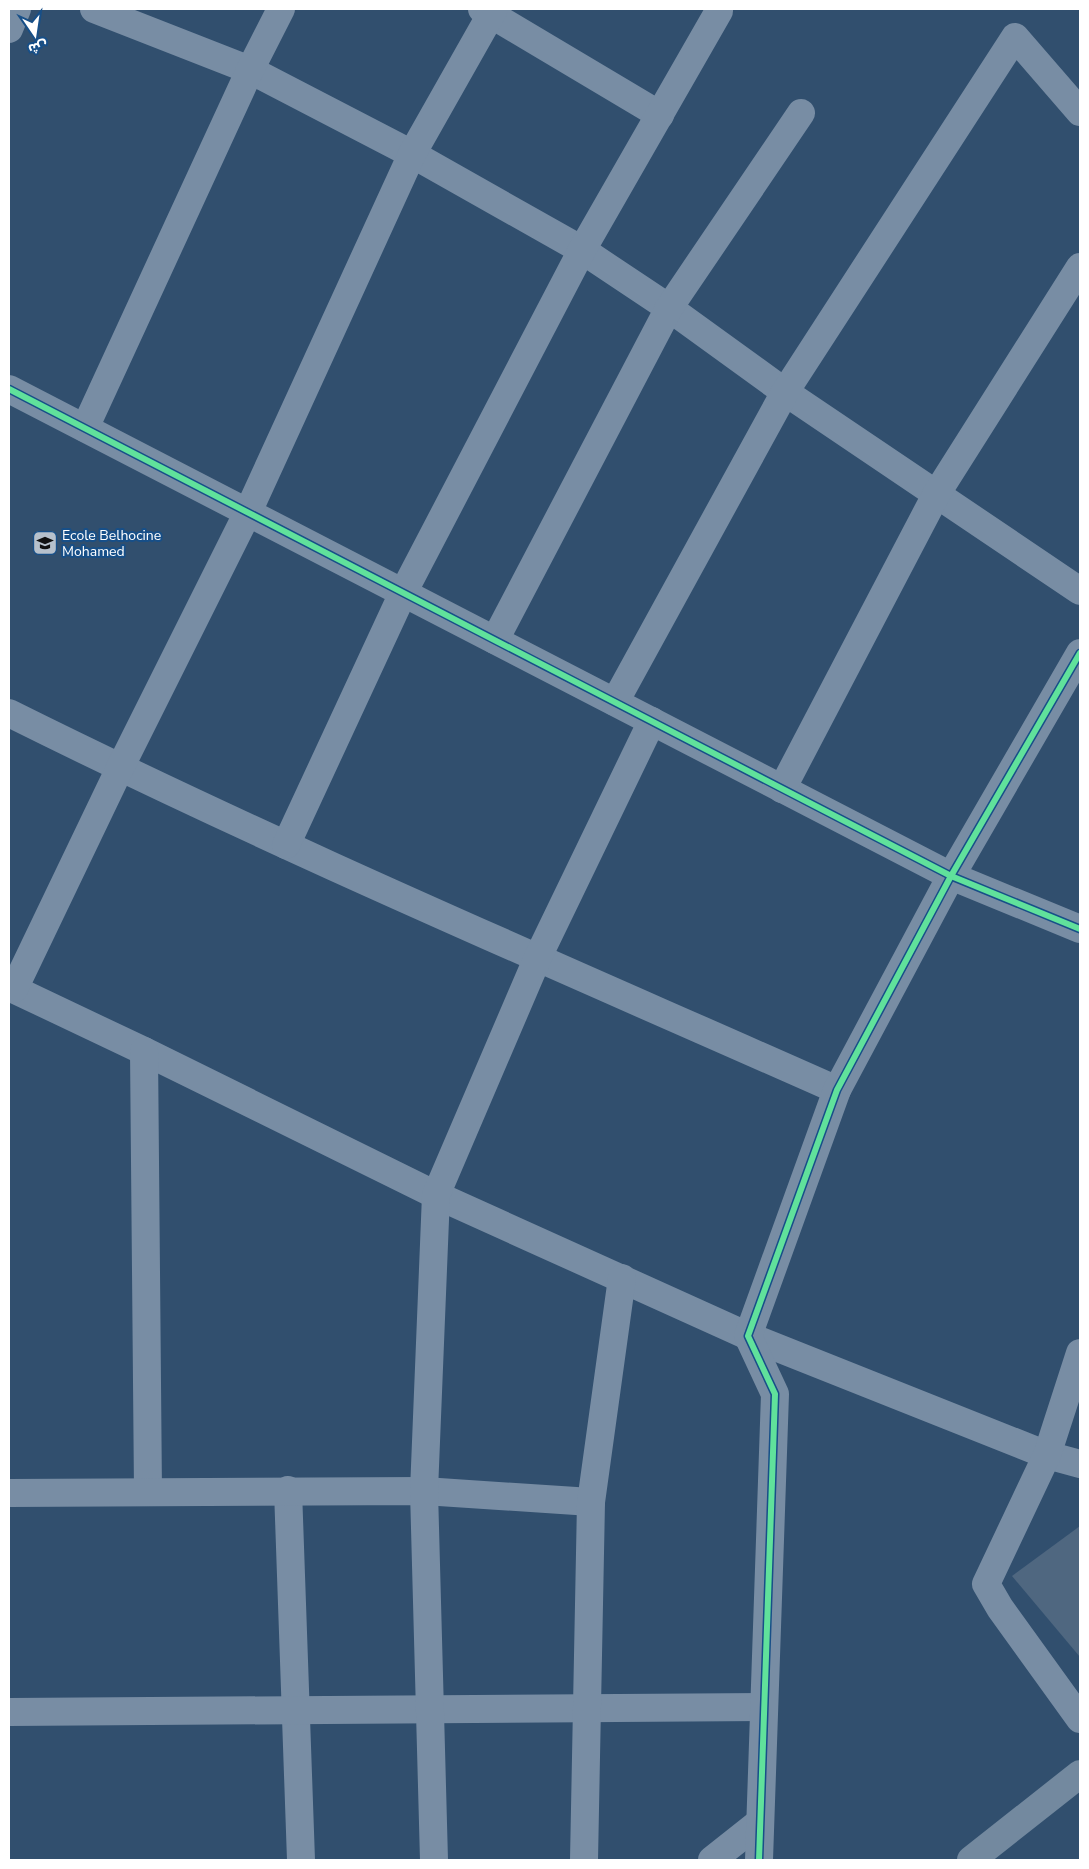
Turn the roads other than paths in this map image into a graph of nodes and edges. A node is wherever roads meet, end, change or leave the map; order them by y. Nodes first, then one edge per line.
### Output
1 (17, 9) edge
2 (94, 9) edge
3 (281, 9) edge
4 (719, 9) edge
5 (489, 10) edge
6 (9, 29) edge
7 (250, 70) junction
8 (1080, 112) edge
9 (800, 113) dead end
10 (660, 115) junction
11 (412, 154) junction
12 (582, 250) junction
13 (1080, 266) edge
14 (669, 308) junction
15 (9, 389) edge
16 (785, 392) junction
17 (85, 428) junction
18 (937, 493) junction
19 (248, 512) junction
20 (1080, 591) edge
21 (403, 593) junction
22 (495, 640) junction
23 (1080, 653) edge
24 (616, 702) junction
25 (9, 713) edge
26 (652, 721) junction
27 (120, 768) junction
28 (782, 789) junction
29 (286, 845) junction
30 (951, 876) junction
31 (1080, 929) edge
32 (538, 957) junction
33 (11, 988) edge
34 (144, 1051) junction
35 (837, 1090) junction
36 (436, 1195) junction
37 (622, 1278) junction
38 (748, 1336) junction
39 (1080, 1353) edge
40 (1047, 1455) junction
41 (1080, 1464) edge
42 (288, 1490) junction
43 (424, 1491) junction
44 (148, 1492) junction
45 (9, 1493) edge
46 (591, 1502) junction
47 (764, 1707) junction
48 (430, 1709) junction
49 (586, 1709) junction
50 (296, 1710) junction
51 (9, 1712) edge
52 (1080, 1719) edge
53 (1080, 1774) edge
54 (760, 1822) junction
55 (301, 1860) edge
56 (434, 1860) edge
57 (584, 1860) edge
58 (712, 1860) edge
59 (759, 1860) edge
60 (971, 1860) edge

1 - 6 street
2 - 7 street
3 - 7 street
4 - 10 street
5 - 10 street
5 - 11 street
7 - 11 street
7 - 17 street
8 - 16 street
9 - 14 street
10 - 12 street
11 - 12 street
11 - 19 street
12 - 14 street
12 - 21 street
13 - 18 street
14 - 16 street
14 - 22 street
15 - 17 street
16 - 18 street
16 - 24 street
17 - 19 street
18 - 20 street
18 - 28 street
19 - 21 street
19 - 27 street
21 - 22 street
21 - 29 street
22 - 24 street
23 - 30 street
24 - 26 street
25 - 27 street
26 - 28 street
26 - 32 street
27 - 29 street
27 - 33 street
28 - 30 street
29 - 32 street
30 - 31 street
30 - 35 street
32 - 35 street
32 - 36 street
33 - 34 street
34 - 36 street
34 - 44 street
35 - 38 street
36 - 37 street
36 - 43 street
37 - 38 street
37 - 46 street
38 - 40 street
38 - 47 street
39 - 40 street
40 - 41 street
40 - 52 street
42 - 43 street
42 - 44 street
42 - 50 street
43 - 46 street
43 - 48 street
44 - 45 street
46 - 49 street
47 - 49 street
47 - 54 street
48 - 49 street
48 - 50 street
48 - 56 street
49 - 57 street
50 - 51 street
50 - 55 street
53 - 60 main road
54 - 58 street
54 - 59 street

